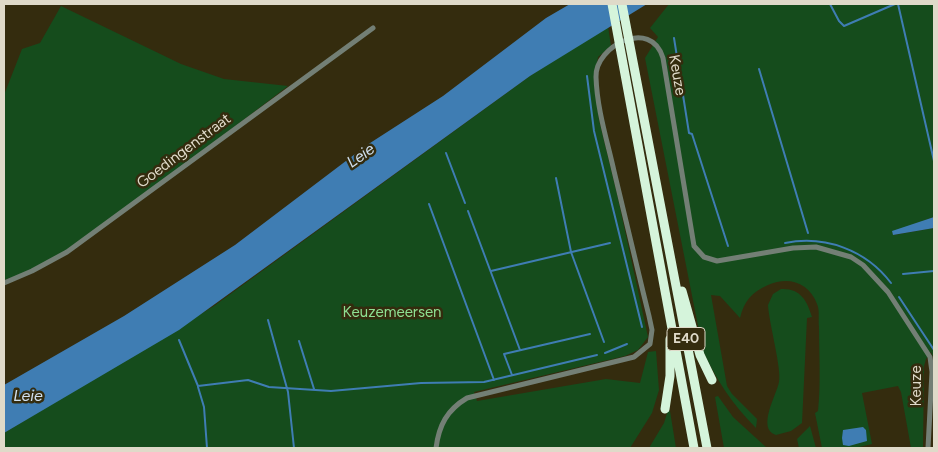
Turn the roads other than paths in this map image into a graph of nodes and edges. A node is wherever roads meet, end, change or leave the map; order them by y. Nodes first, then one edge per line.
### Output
1 (612, 4) edge
2 (622, 4) edge
3 (373, 28) dead end
4 (666, 231) junction
5 (4, 282) edge
6 (671, 326) junction
7 (712, 380) dead end
8 (665, 409) dead end
9 (436, 448) edge
10 (694, 448) edge
11 (707, 448) edge
12 (928, 448) edge

1 - 6 highway, E40
2 - 4 highway, E40
3 - 5 street, Goedingenstraat
4 - 7 highway
4 - 11 highway, E40
6 - 8 highway
6 - 10 highway, E40
9 - 12 street, Keuze

